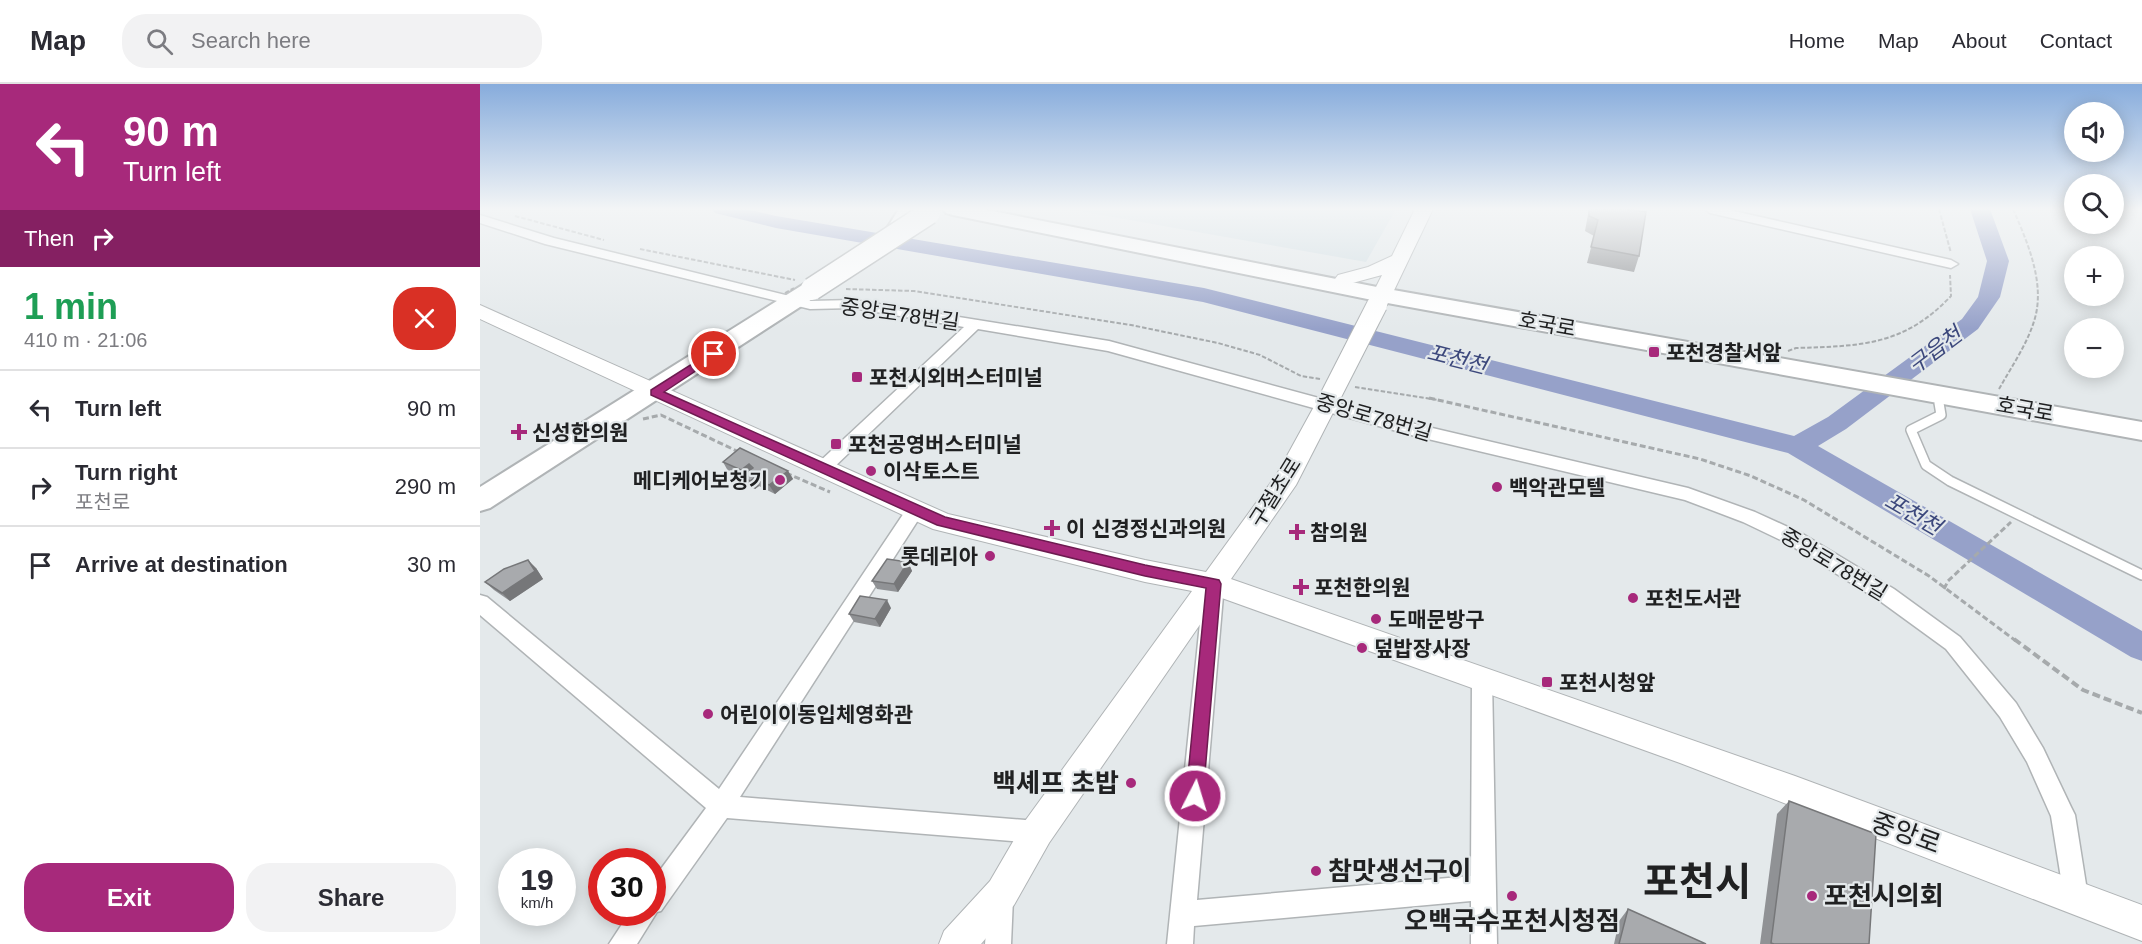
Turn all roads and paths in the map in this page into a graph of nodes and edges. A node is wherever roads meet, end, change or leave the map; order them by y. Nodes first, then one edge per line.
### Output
1 (592, 249) edge
2 (872, 249) edge
3 (1145, 249) edge
4 (1173, 249) edge
5 (1404, 249) edge
6 (1886, 249) edge
7 (1951, 249) edge
8 (2026, 249) edge
9 (1398, 260) junction
10 (1951, 264) junction
11 (1345, 279) junction
12 (803, 295) junction
13 (1381, 296) junction
14 (480, 310) edge
15 (974, 325) junction
16 (1788, 362) junction
17 (655, 392) junction
18 (1996, 394) junction
19 (1956, 396) junction
20 (1328, 400) junction
21 (638, 419) dead end
22 (2142, 420) edge
23 (2142, 431) edge
24 (741, 453) edge
25 (823, 468) junction
26 (782, 471) edge
27 (833, 493) dead end
28 (480, 501) edge
29 (916, 509) junction
30 (2008, 526) dead end
31 (2142, 575) edge
32 (1214, 584) junction
33 (1944, 589) dead end
34 (480, 603) edge
35 (1482, 678) junction
36 (721, 806) junction
37 (1037, 832) junction
38 (666, 883) edge
39 (1485, 887) junction
40 (1002, 893) junction
41 (2076, 897) junction
42 (1184, 914) junction
43 (2142, 923) edge
44 (635, 926) edge
45 (622, 944) edge
46 (957, 944) edge
47 (998, 944) edge
48 (1180, 944) edge
49 (1484, 944) edge

1 - 12 street, 중앙로78번길
2 - 12 main road, bridge
3 - 13 main road, 호국로
4 - 11 main road, 호국로
5 - 9 street, 구절초로
6 - 10 street
7 - 10 path
8 - 18 path
9 - 11 street
9 - 13 street, 구절초로
10 - 16 path
11 - 13 main road, 호국로
12 - 15 street, 중앙로78번길
12 - 17 main road
13 - 16 main road, 호국로
13 - 20 street, 구절초로, bridge
14 - 17 street, 중앙로
15 - 20 street, 중앙로78번길
15 - 25 street
16 - 19 main road, 호국로
17 - 25 street, 중앙로
17 - 28 main road
18 - 19 main road, 호국로
18 - 22 main road, 호국로
19 - 23 main road, 호국로
19 - 31 lane
20 - 32 street, 구절초로
20 - 41 street, 중앙로78번길
21 - 24 path
25 - 29 street, 중앙로
26 - 27 path
29 - 32 street, 중앙로
29 - 36 street
30 - 33 path
32 - 35 street, 중앙로
32 - 37 street, 구절초로
32 - 42 street
34 - 36 street
35 - 39 street
35 - 41 street, 중앙로
36 - 37 street
36 - 38 street
37 - 40 street, 구절초로
39 - 42 street
39 - 49 street
40 - 46 street, 구절초로
40 - 47 street
41 - 43 street, 중앙로
42 - 48 street
44 - 45 street

